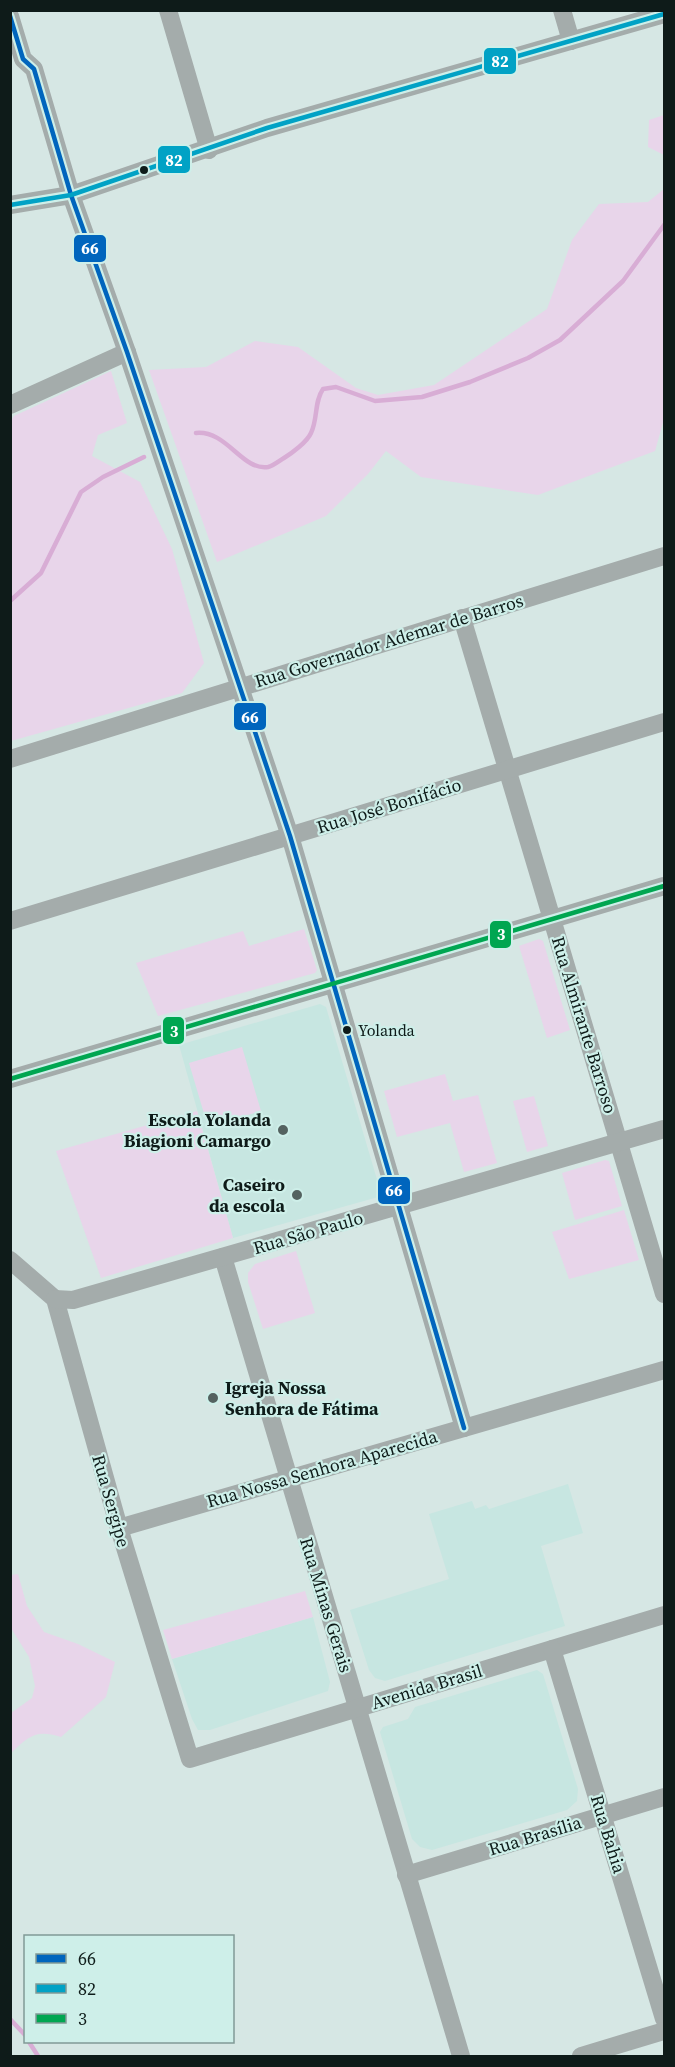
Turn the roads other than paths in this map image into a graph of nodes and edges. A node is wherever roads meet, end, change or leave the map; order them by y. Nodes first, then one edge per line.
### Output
1 (168, 10) edge
2 (562, 10) edge
3 (664, 14) edge
4 (10, 16) edge
5 (571, 41) junction
6 (17, 60) edge
7 (209, 150) junction
8 (71, 195) junction
9 (10, 205) edge
10 (127, 351) junction
11 (10, 405) edge
12 (664, 556) edge
13 (462, 618) junction
14 (240, 686) junction
15 (664, 722) edge
16 (10, 759) edge
17 (507, 770) junction
18 (290, 836) junction
19 (664, 886) edge
20 (552, 919) junction
21 (10, 921) edge
22 (333, 983) junction
23 (10, 1079) edge
24 (664, 1129) edge
25 (619, 1143) junction
26 (399, 1208) junction
27 (223, 1257) junction
28 (10, 1260) edge
29 (664, 1294) edge
30 (55, 1299) junction
31 (664, 1370) edge
32 (464, 1428) junction
33 (289, 1479) junction
34 (118, 1528) junction
35 (664, 1615) edge
36 (552, 1649) junction
37 (357, 1708) junction
38 (190, 1759) joint
39 (664, 1797) edge
40 (603, 1816) junction
41 (406, 1875) junction
42 (664, 2019) edge
43 (664, 2031) edge
44 (460, 2056) edge
45 (581, 2056) edge

1 - 7 street
2 - 5 street
3 - 5 street
4 - 6 street
5 - 7 street
6 - 8 street
7 - 8 street
8 - 9 street
8 - 10 street
10 - 11 street
10 - 14 street
12 - 13 street, Rua Governador Ademar de Barros
13 - 14 street, Rua Governador Ademar de Barros
13 - 17 street, Rua Almirante Barroso
14 - 16 street, Rua Governador Ademar de Barros
14 - 18 street
15 - 17 street, Rua José Bonifácio
17 - 18 street, Rua José Bonifácio
17 - 20 street, Rua Almirante Barroso
18 - 21 street, Rua José Bonifácio
18 - 22 street
19 - 20 street
20 - 22 street
20 - 25 street, Rua Almirante Barroso
22 - 23 street
22 - 26 street
24 - 25 street, Rua São Paulo
25 - 26 street, Rua São Paulo
25 - 29 street, Rua Almirante Barroso
26 - 27 street, Rua São Paulo
26 - 32 street
27 - 30 street, Rua São Paulo
27 - 33 street, Rua Minas Gerais
28 - 30 street
30 - 34 street, Rua Sergipe
31 - 32 street, Rua Nossa Senhora Aparecida
32 - 33 street, Rua Nossa Senhora Aparecida
33 - 34 street, Rua Nossa Senhora Aparecida
33 - 37 street, Rua Minas Gerais
34 - 38 street, Rua Sergipe
35 - 36 street, Avenida Brasil
36 - 37 street, Avenida Brasil
36 - 40 street, Rua Bahia
37 - 38 street, Avenida Brasil
37 - 41 street, Rua Minas Gerais
39 - 40 street, Rua Brasília
40 - 41 street, Rua Brasília
40 - 42 street, Rua Bahia
41 - 44 street, Rua Minas Gerais
43 - 45 street

